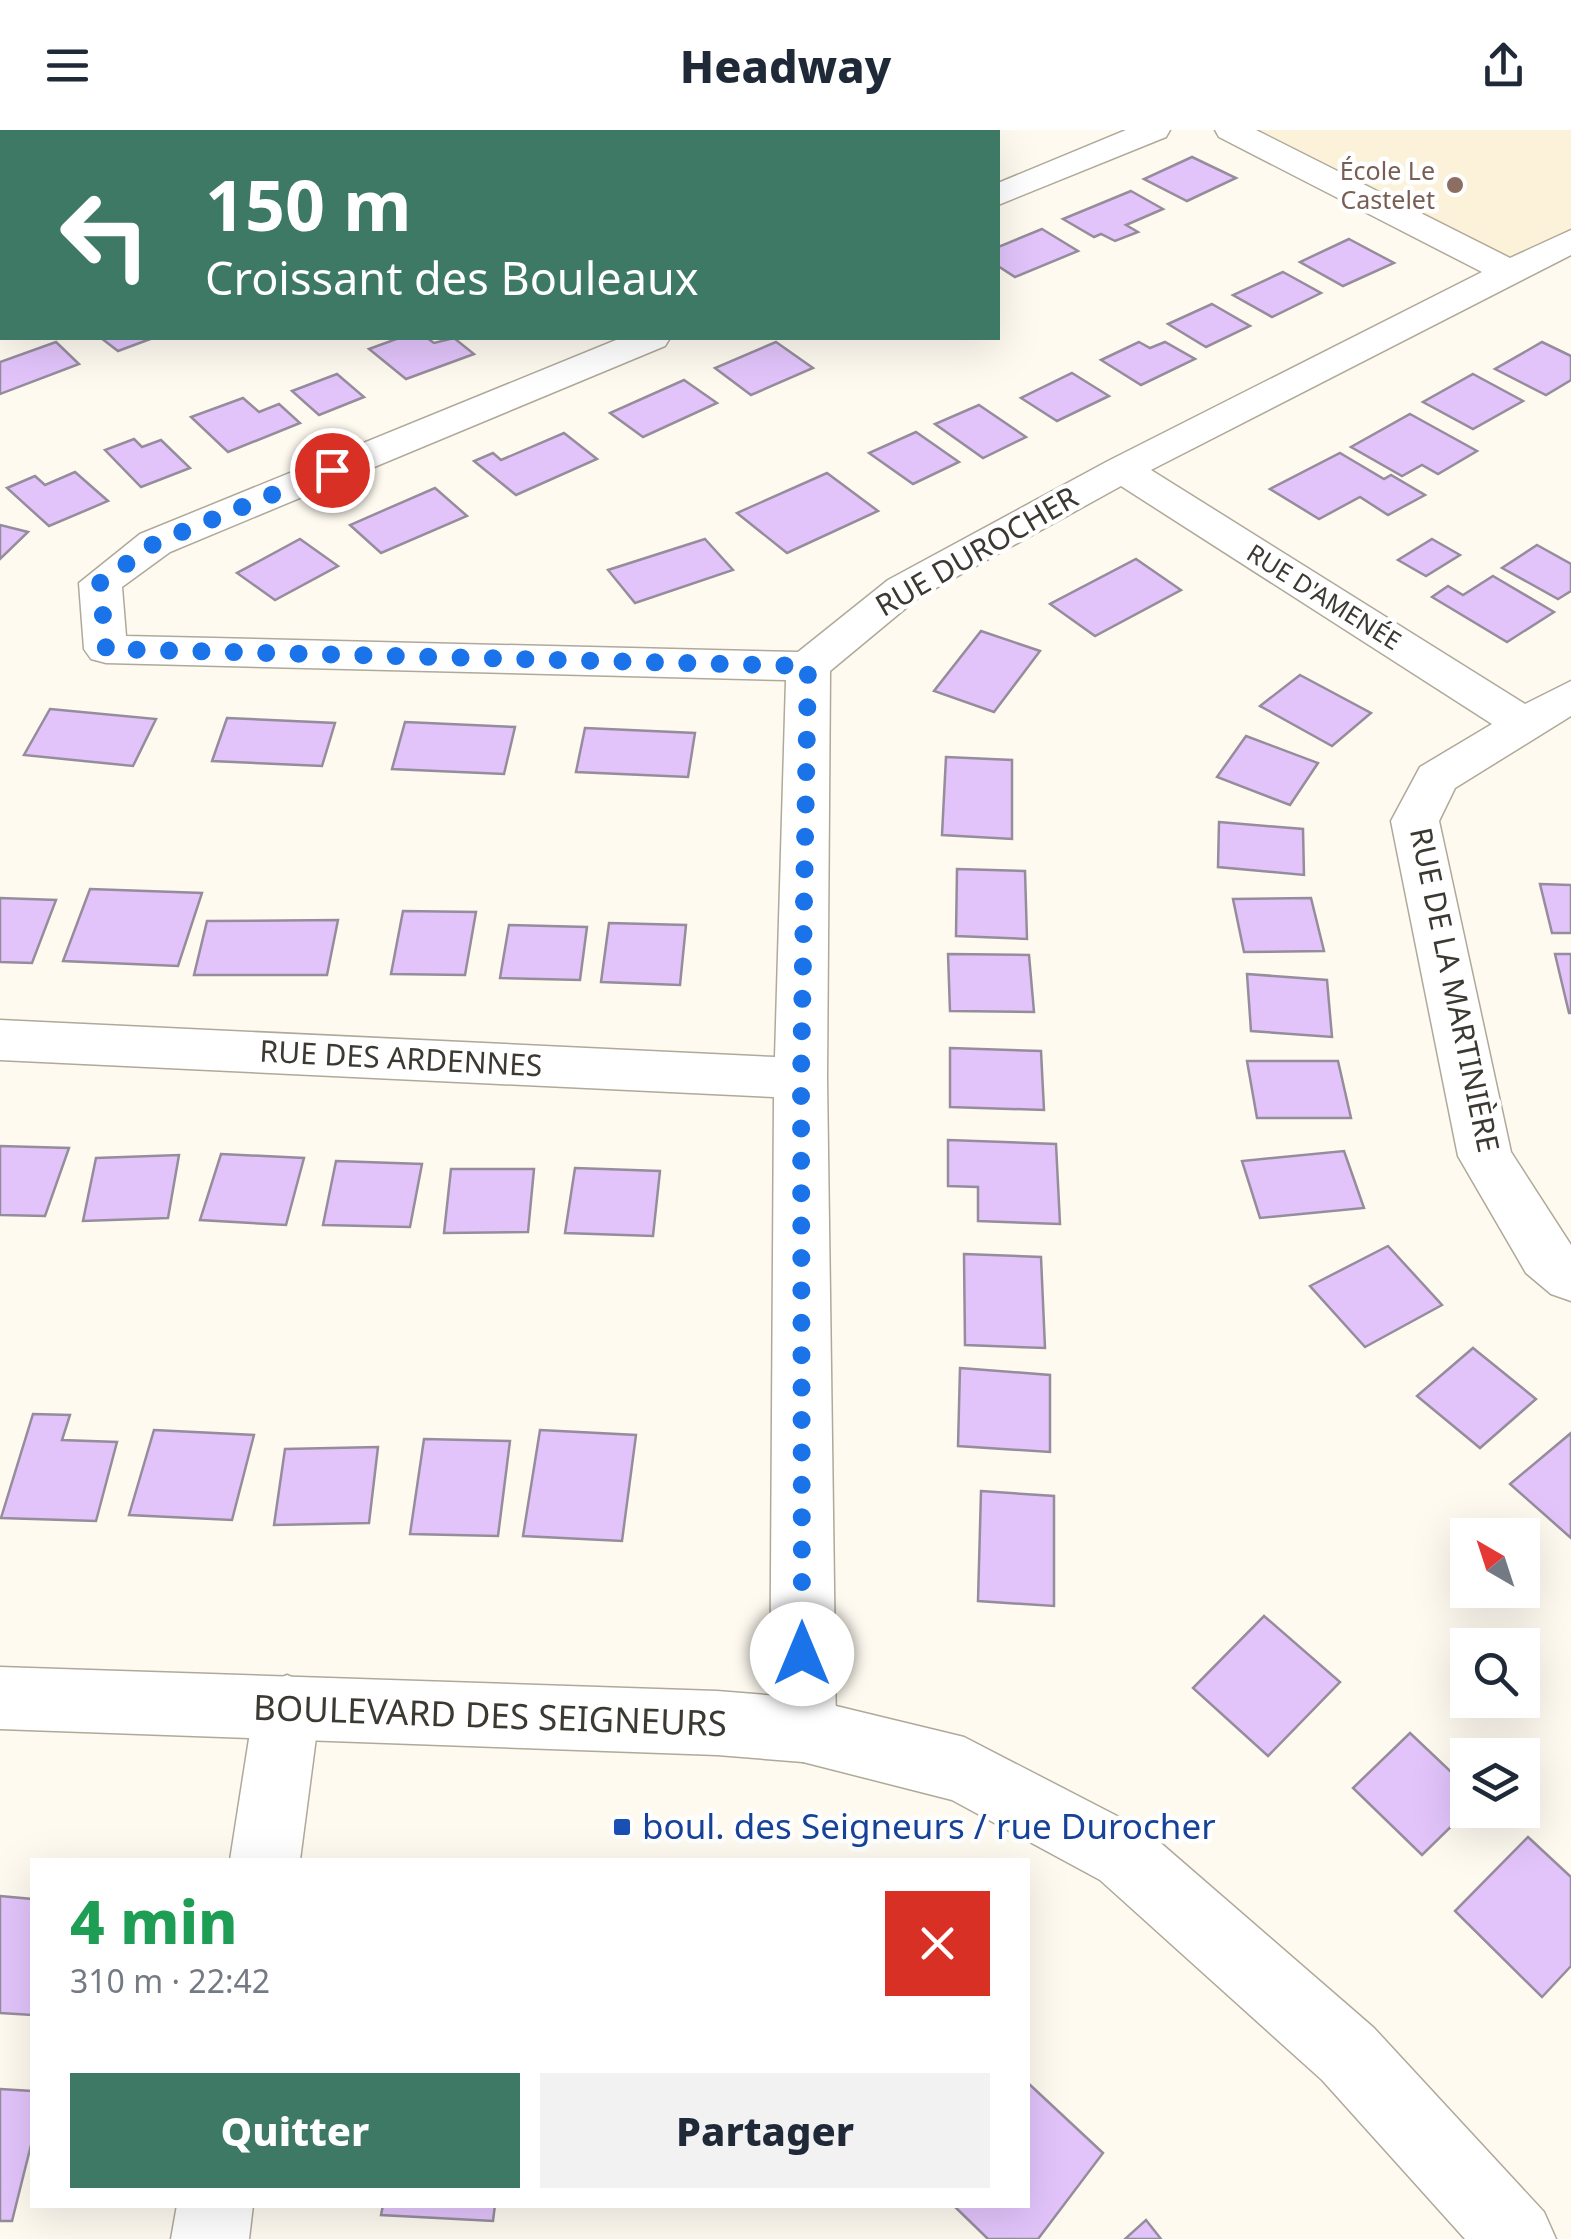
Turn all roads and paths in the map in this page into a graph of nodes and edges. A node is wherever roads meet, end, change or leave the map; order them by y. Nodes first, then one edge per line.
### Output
1 (1154, 130) edge
2 (1231, 130) edge
3 (1000, 194) edge
4 (1571, 241) edge
5 (1510, 272) junction
6 (647, 340) edge
7 (1122, 469) junction
8 (808, 666) junction
9 (1571, 696) edge
10 (1526, 725) junction
11 (0, 1040) edge
12 (801, 1078) junction
13 (1571, 1277) edge
14 (0, 1698) edge
15 (287, 1708) junction
16 (802, 1730) junction
17 (265, 1858) edge
18 (215, 2208) edge
19 (210, 2239) edge
20 (1516, 2239) edge

1 - 3 street
2 - 5 street
4 - 5 street, RUE DUROCHER
5 - 7 street, RUE DUROCHER
6 - 8 street
7 - 8 street, RUE DUROCHER
7 - 10 street, RUE D'AMENÉE
8 - 12 street
9 - 10 street, RUE DE LA MARTINIÈRE
10 - 13 street, RUE DE LA MARTINIÈRE
11 - 12 street, RUE DES ARDENNES
12 - 16 street
14 - 15 street, BOULEVARD DES SEIGNEURS
15 - 16 street, BOULEVARD DES SEIGNEURS
15 - 17 street
16 - 20 street, BOULEVARD DES SEIGNEURS
18 - 19 street

